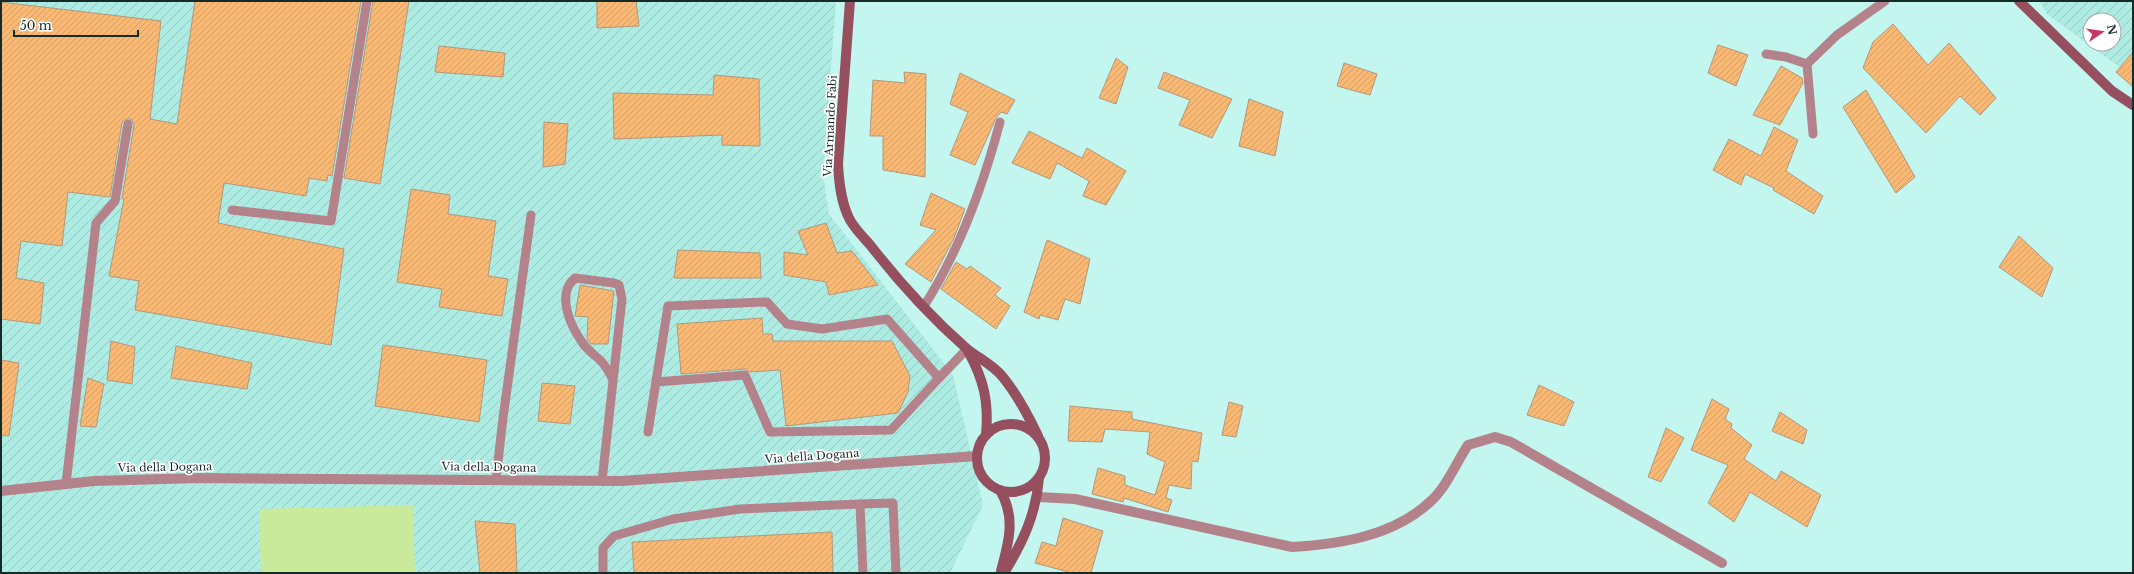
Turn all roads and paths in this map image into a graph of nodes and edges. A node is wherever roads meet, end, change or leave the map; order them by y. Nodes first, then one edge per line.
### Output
1 (367, 1) edge
2 (850, 1) edge
3 (1885, 1) edge
4 (2019, 1) edge
5 (1766, 54) dead end
6 (1807, 64) junction
7 (2133, 105) edge
8 (1000, 122) dead end
9 (128, 124) dead end
10 (1813, 134) dead end
11 (232, 210) dead end
12 (531, 215) dead end
13 (924, 306) junction
14 (967, 349) junction
15 (939, 378) junction
16 (613, 380) junction
17 (656, 382) junction
18 (648, 432) dead end
19 (986, 435) junction
20 (1038, 436) junction
21 (977, 456) junction
22 (1039, 478) junction
23 (496, 479) junction
24 (602, 481) junction
25 (66, 484) junction
26 (1000, 490) junction
27 (1, 491) edge
28 (1038, 497) junction
29 (860, 504) junction
30 (1722, 563) dead end
31 (603, 573) edge
32 (863, 573) edge
33 (896, 573) edge
34 (1001, 573) edge
35 (1004, 573) edge

1 - 11 lane
2 - 13 street, Via Armando Fabi
3 - 6 lane
4 - 7 street
5 - 6 lane
6 - 10 lane
8 - 13 lane
9 - 25 lane
12 - 23 lane
13 - 14 street, Via Armando Fabi
14 - 15 lane
14 - 19 street
14 - 20 street
15 - 17 lane
15 - 17 lane
16 - 16 lane
16 - 24 lane
17 - 18 lane
19 - 20 street
19 - 21 street
20 - 22 street
21 - 24 street, Via della Dogana
21 - 26 street
22 - 26 street
22 - 28 street
23 - 24 street, Via della Dogana
23 - 25 street, Via della Dogana
25 - 27 street, Via della Dogana
26 - 34 street
28 - 30 street
28 - 35 street
29 - 31 lane
29 - 32 lane
29 - 33 lane

